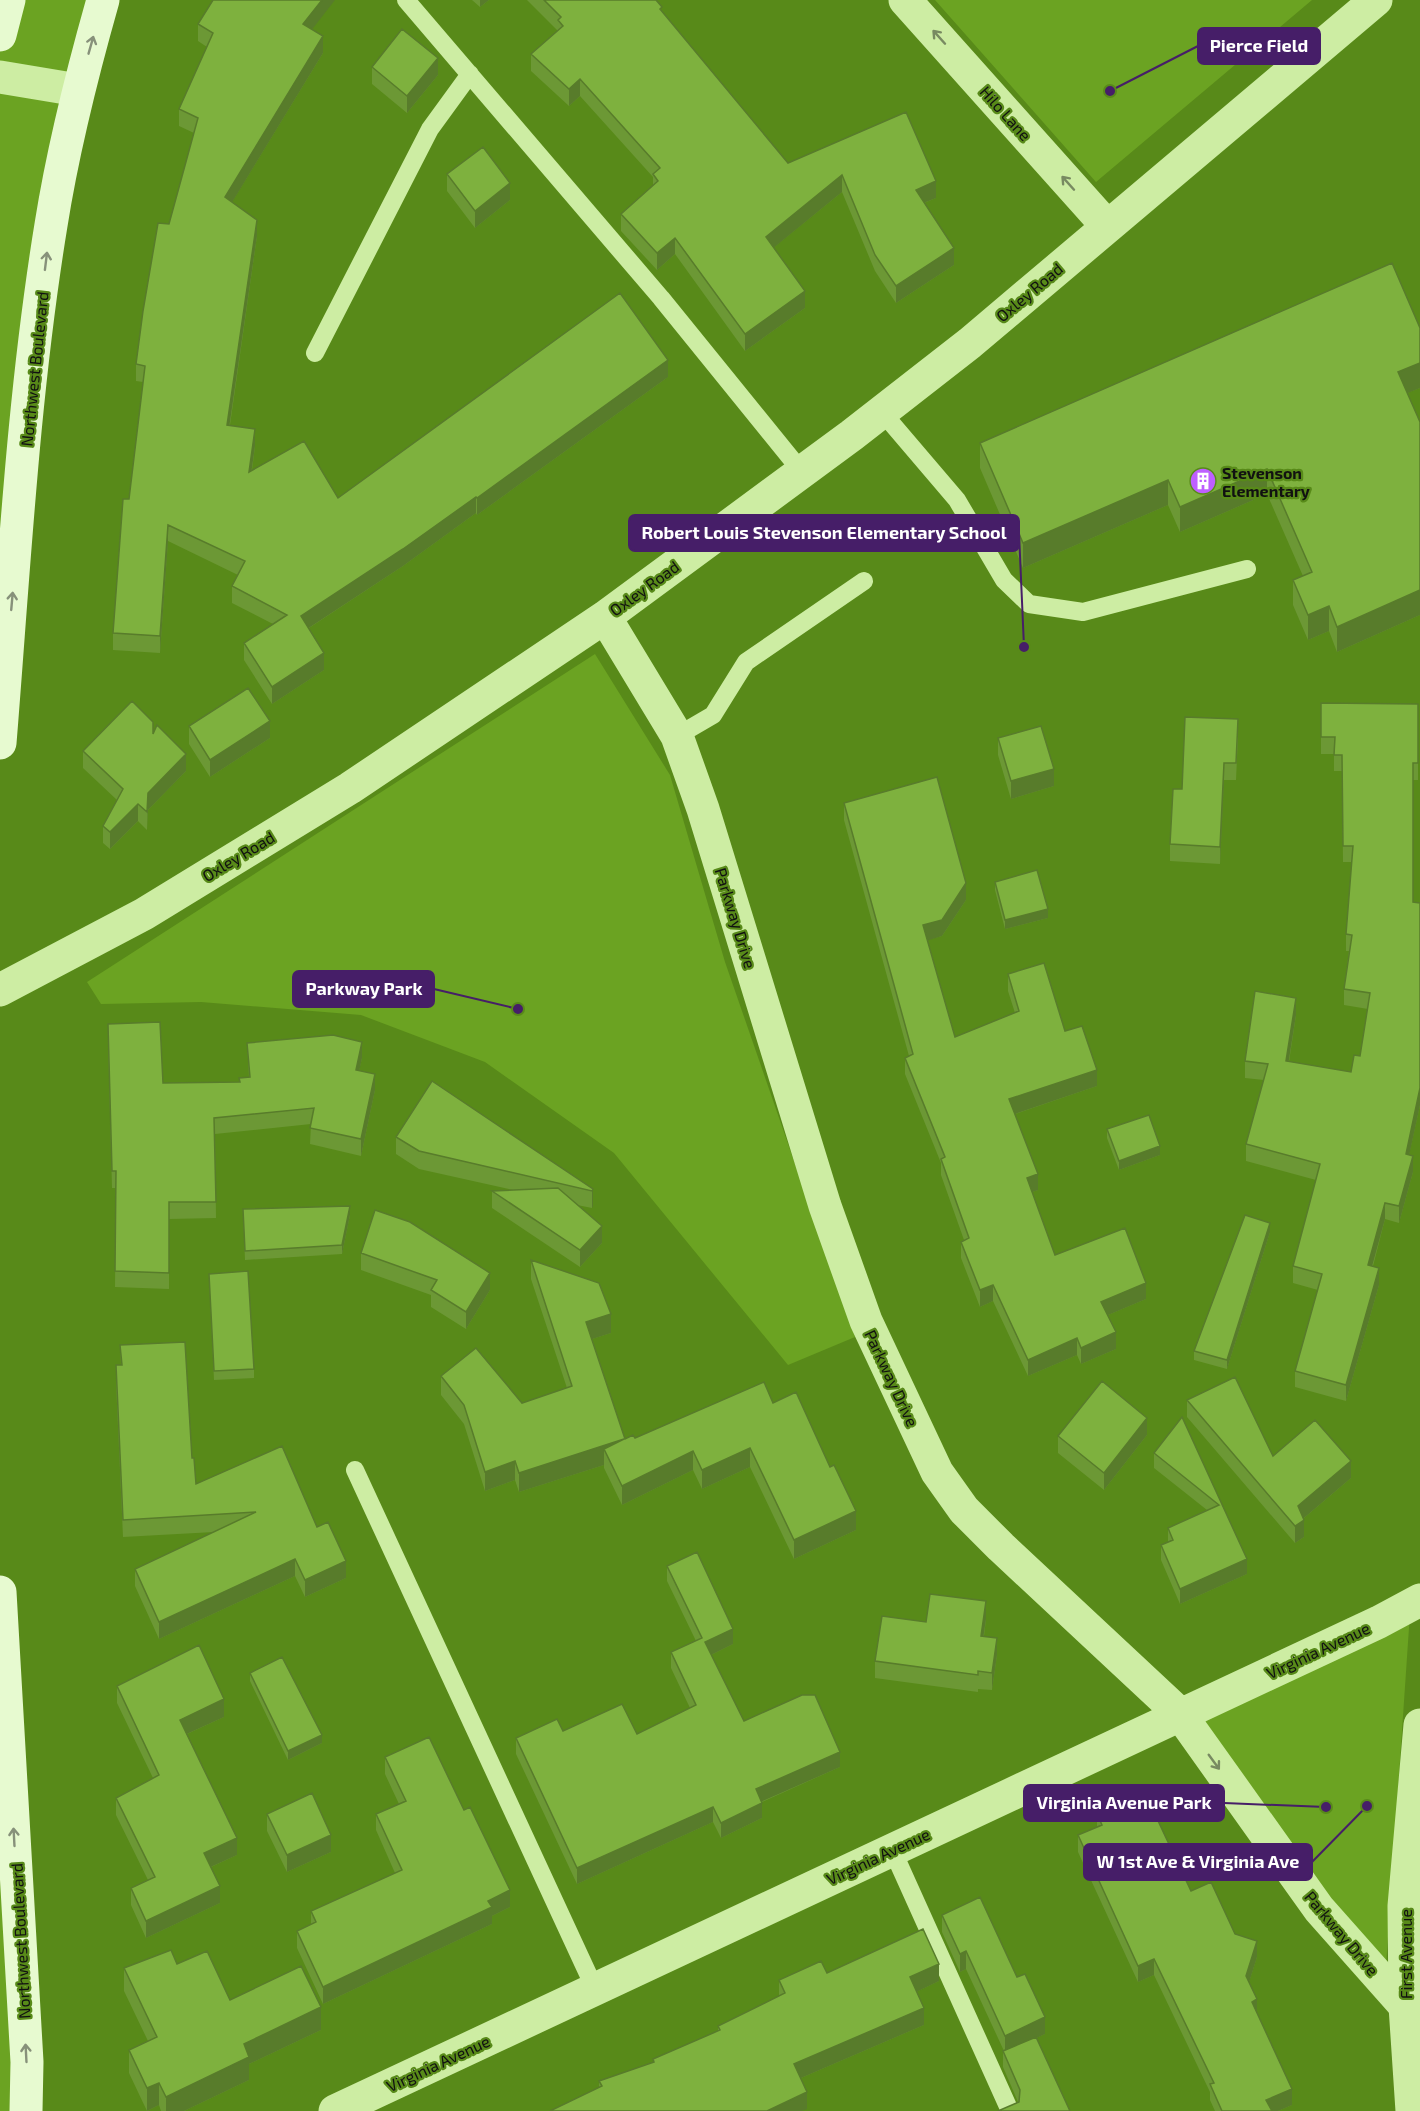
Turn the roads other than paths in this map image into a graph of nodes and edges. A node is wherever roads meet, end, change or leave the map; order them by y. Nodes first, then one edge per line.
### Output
1 (9, 0) edge
2 (103, 0) edge
3 (406, 0) edge
4 (906, 0) edge
5 (1376, 0) edge
6 (0, 35) edge
7 (470, 74) junction
8 (0, 78) edge
9 (78, 90) junction
10 (1107, 226) junction
11 (315, 353) dead end
12 (882, 412) junction
13 (802, 472) junction
14 (1247, 569) dead end
15 (864, 581) dead end
16 (605, 617) junction
17 (676, 736) junction
18 (0, 743) edge
19 (0, 990) edge
20 (355, 1470) dead end
21 (0, 1592) edge
22 (1420, 1600) edge
23 (1180, 1714) junction
24 (1420, 1725) edge
25 (892, 1850) junction
26 (595, 1989) junction
27 (1405, 2006) junction
28 (26, 2111) edge
29 (334, 2111) edge
30 (1010, 2111) edge
31 (1412, 2111) edge

1 - 6 main road
9 -> 2 main road, Northwest Boulevard
3 - 7 lane
10 -> 4 street, Hilo Lane
5 - 10 street, Oxley Road
7 - 11 lane
7 - 13 lane
8 - 9 street
18 -> 9 main road, Northwest Boulevard
10 - 12 street, Oxley Road
12 - 13 street, Oxley Road
12 - 14 lane
13 - 16 street, Oxley Road
15 - 17 lane
16 - 17 street, Parkway Drive
16 - 19 street, Oxley Road
17 - 23 street, Parkway Drive
20 - 26 lane
28 -> 21 main road, Northwest Boulevard
22 - 23 street, Virginia Avenue
23 - 25 street, Virginia Avenue
23 -> 27 street, Parkway Drive
24 - 27 street, First Avenue
25 - 26 street, Virginia Avenue
25 - 30 lane
26 - 29 street, Virginia Avenue
27 - 31 street, First Avenue

